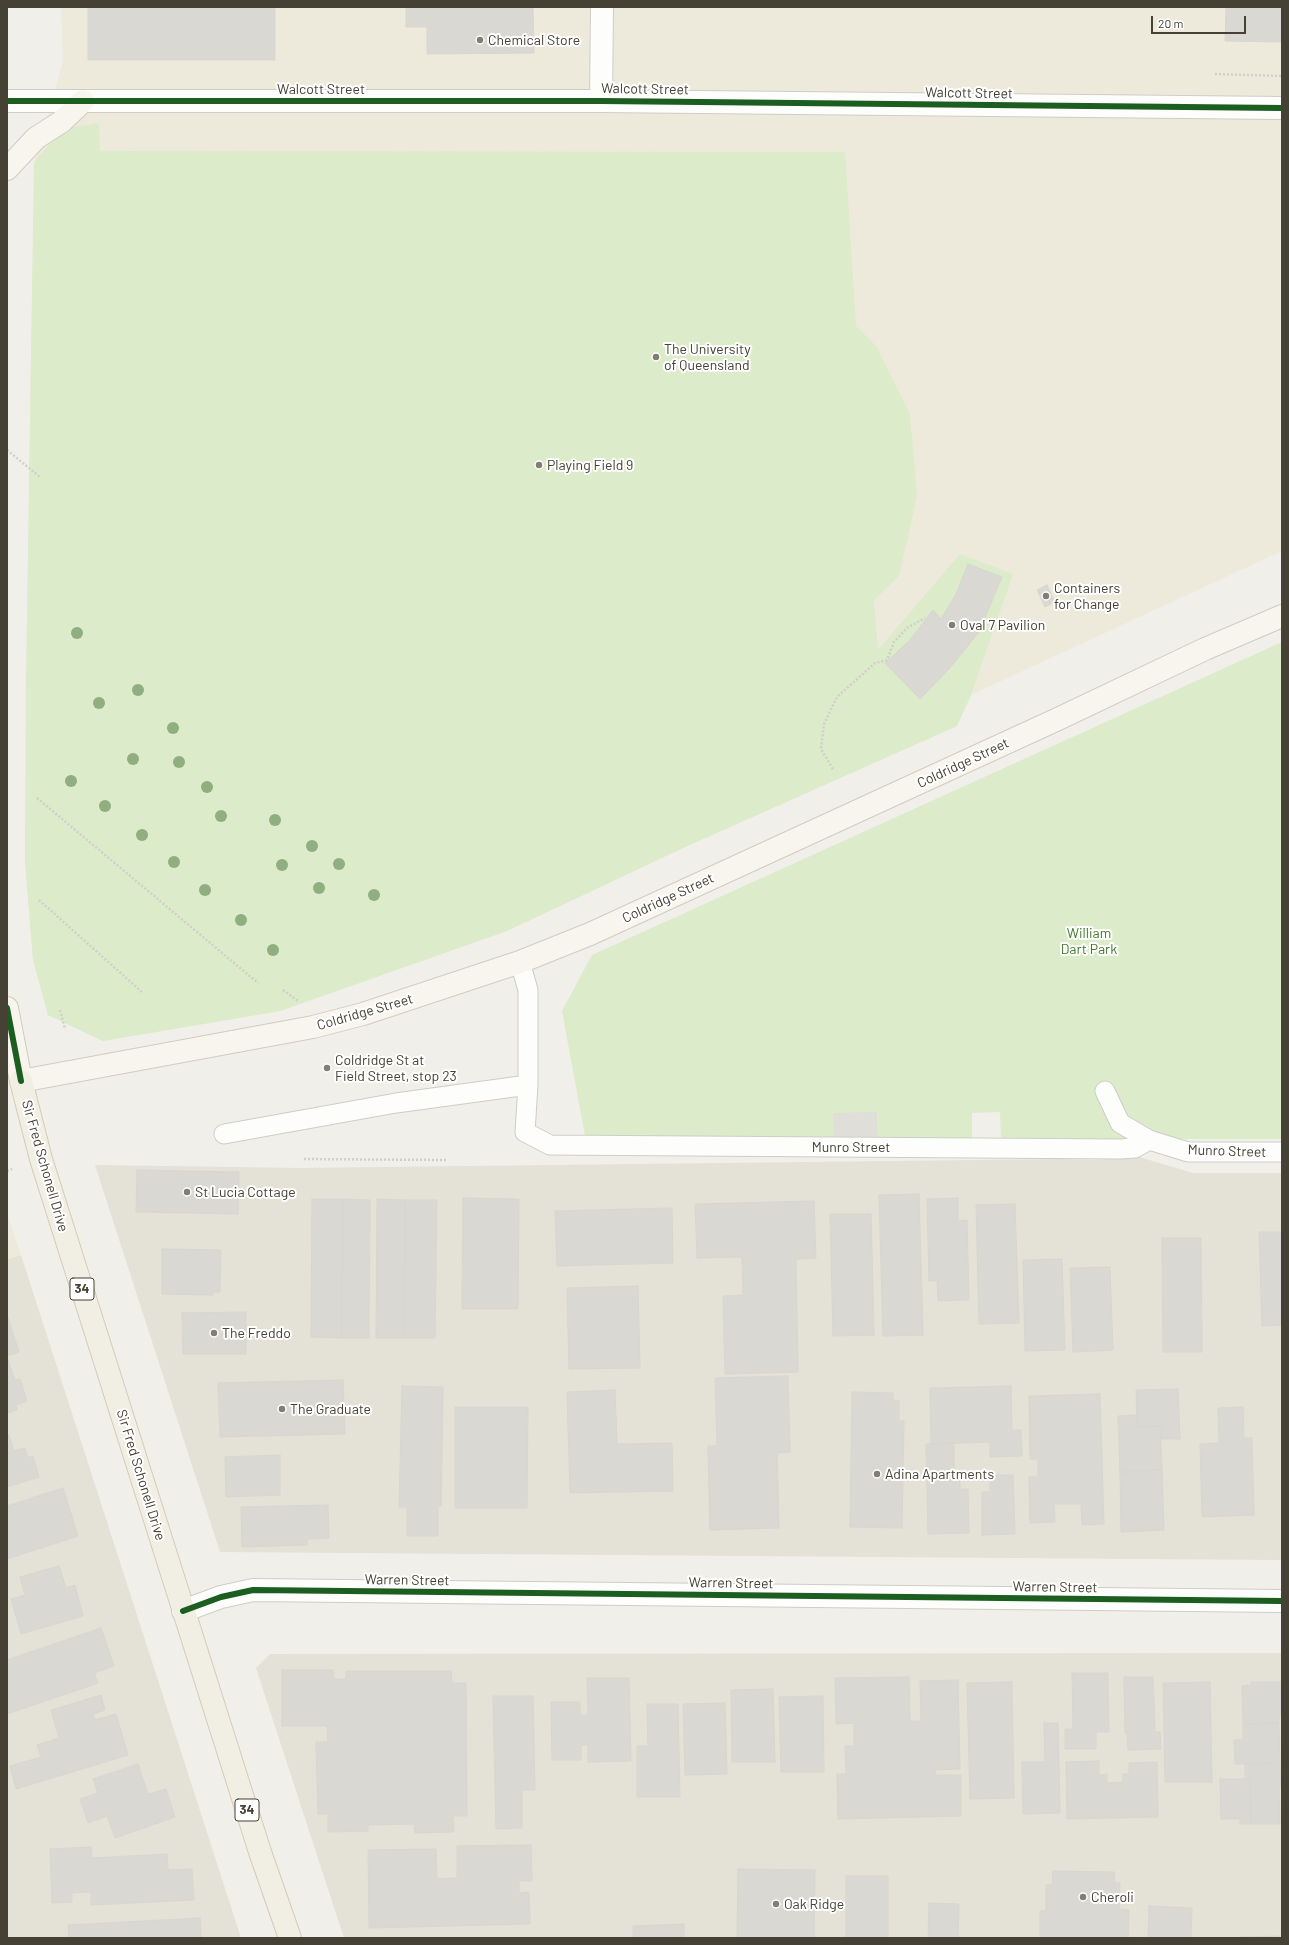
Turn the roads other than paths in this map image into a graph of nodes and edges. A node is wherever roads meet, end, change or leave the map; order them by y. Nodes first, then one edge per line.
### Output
1 (602, 7) edge
2 (83, 101) junction
3 (601, 101) junction
4 (7, 102) edge
5 (1282, 108) edge
6 (7, 169) edge
7 (1282, 616) edge
8 (520, 962) junction
9 (7, 1008) edge
10 (21, 1081) junction
11 (528, 1085) junction
12 (1105, 1091) dead end
13 (224, 1134) dead end
14 (1149, 1140) junction
15 (1282, 1152) edge
16 (1282, 1602) edge
17 (183, 1611) junction
18 (290, 1938) edge

1 - 3 street
2 - 3 street, Walcott Street
2 - 4 street, Walcott Street
2 - 6 main road
3 - 5 street, Walcott Street
7 - 8 main road, Coldridge Street
8 - 10 main road, Coldridge Street
8 - 11 lane
9 - 10 main road, Sir Fred Schonell Drive
10 - 17 main road, Sir Fred Schonell Drive / 34
11 - 13 lane
11 - 14 lane, Munro Street
12 - 14 lane, Munro Street
14 - 15 lane, Munro Street
16 - 17 street, Warren Street
17 - 18 main road, Sir Fred Schonell Drive / 34

